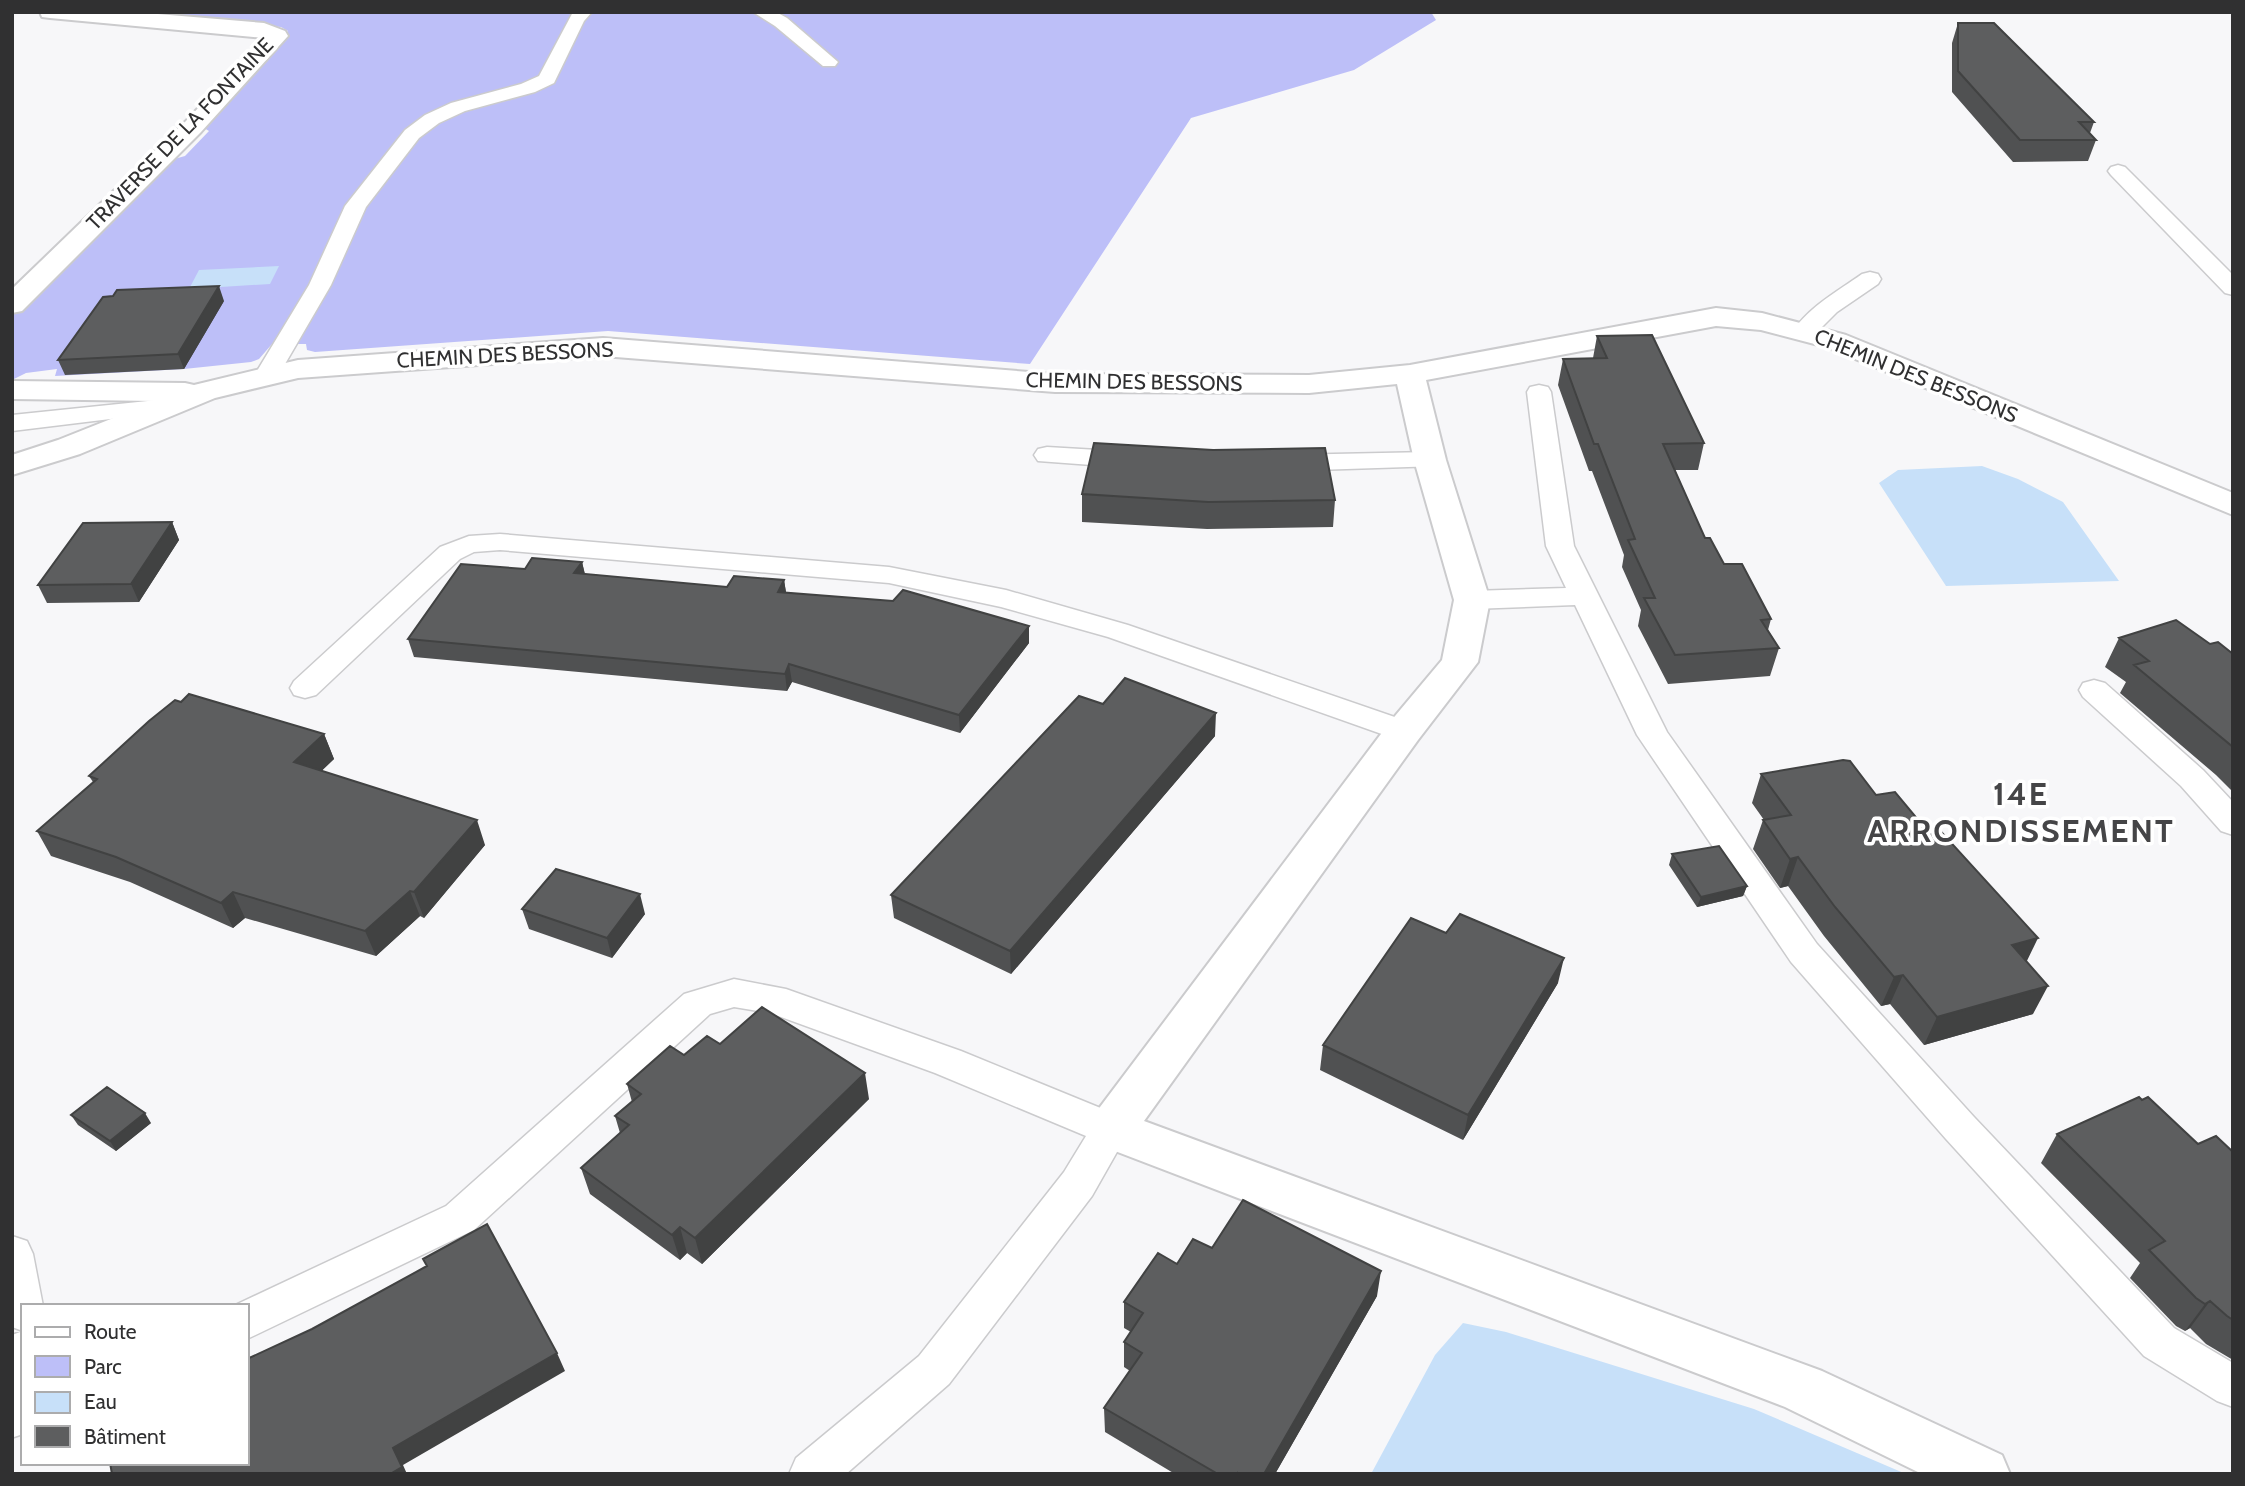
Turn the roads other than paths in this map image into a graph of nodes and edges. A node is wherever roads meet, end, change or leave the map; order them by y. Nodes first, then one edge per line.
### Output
1 (50, 12) edge
2 (583, 12) edge
3 (762, 12) edge
4 (829, 62) dead end
5 (2118, 171) dead end
6 (1870, 279) dead end
7 (2233, 288) edge
8 (12, 305) edge
9 (1805, 331) junction
10 (1410, 374) junction
11 (266, 376) junction
12 (12, 390) edge
13 (205, 393) junction
14 (1539, 393) dead end
15 (167, 407) junction
16 (12, 423) edge
17 (1047, 455) dead end
18 (1430, 460) junction
19 (1152, 461) edge
20 (1258, 463) edge
21 (12, 465) edge
22 (2233, 505) edge
23 (1586, 596) junction
24 (1472, 600) junction
25 (305, 688) dead end
26 (2094, 690) dead end
27 (1404, 731) junction
28 (2233, 823) edge
29 (1111, 1129) junction
30 (12, 1254) edge
31 (21, 1304) edge
32 (248, 1320) edge
33 (21, 1369) edge
34 (2233, 1387) edge
35 (16, 1415) edge
36 (812, 1474) edge
37 (1982, 1474) edge

1 - 8 street, TRAVERSE DE LA FONTAINE
2 - 11 lane
3 - 4 lane
5 - 7 lane
6 - 9 lane
9 - 10 street, CHEMIN DES BESSONS
9 - 22 street, CHEMIN DES BESSONS
10 - 11 street, CHEMIN DES BESSONS
10 - 18 street
11 - 13 street, CHEMIN DES BESSONS
12 - 13 street
13 - 15 street, CHEMIN DES BESSONS
14 - 23 lane
15 - 16 lane
15 - 21 street, CHEMIN DES BESSONS
17 - 19 lane
18 - 20 lane
18 - 24 street
23 - 24 lane
23 - 34 lane
24 - 27 street
25 - 27 lane
26 - 28 lane
27 - 29 street
29 - 32 lane
29 - 36 lane
29 - 37 street
30 - 31 lane
33 - 35 lane

